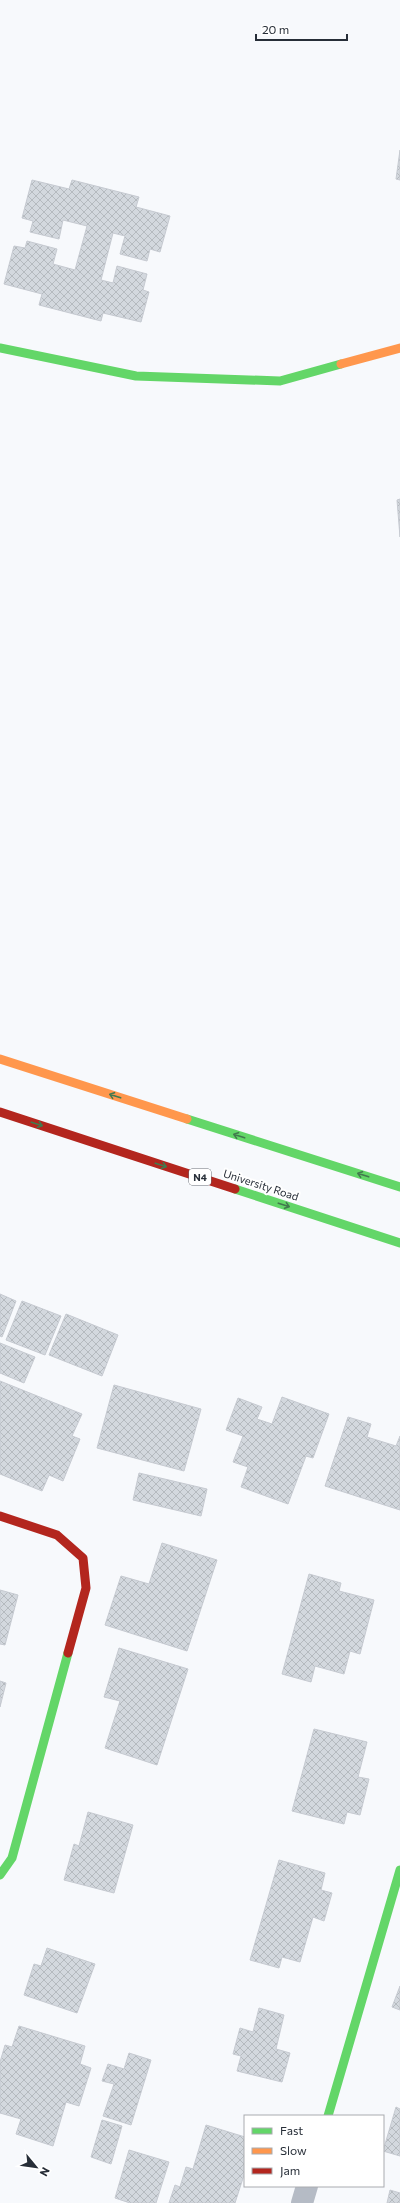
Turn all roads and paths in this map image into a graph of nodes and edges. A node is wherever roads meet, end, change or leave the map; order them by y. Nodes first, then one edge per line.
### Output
1 (0, 348) edge
2 (400, 348) edge
3 (0, 1059) edge
4 (0, 1112) edge
5 (400, 1187) edge
6 (400, 1243) edge
7 (0, 1516) edge
8 (400, 1870) edge
9 (0, 1876) edge
10 (328, 2115) edge
11 (307, 2187) edge
12 (302, 2203) edge

1 - 2 main road
5 -> 3 main road
4 -> 6 main road, University Road / N4
7 - 9 main road
8 - 10 main road
11 - 12 street

